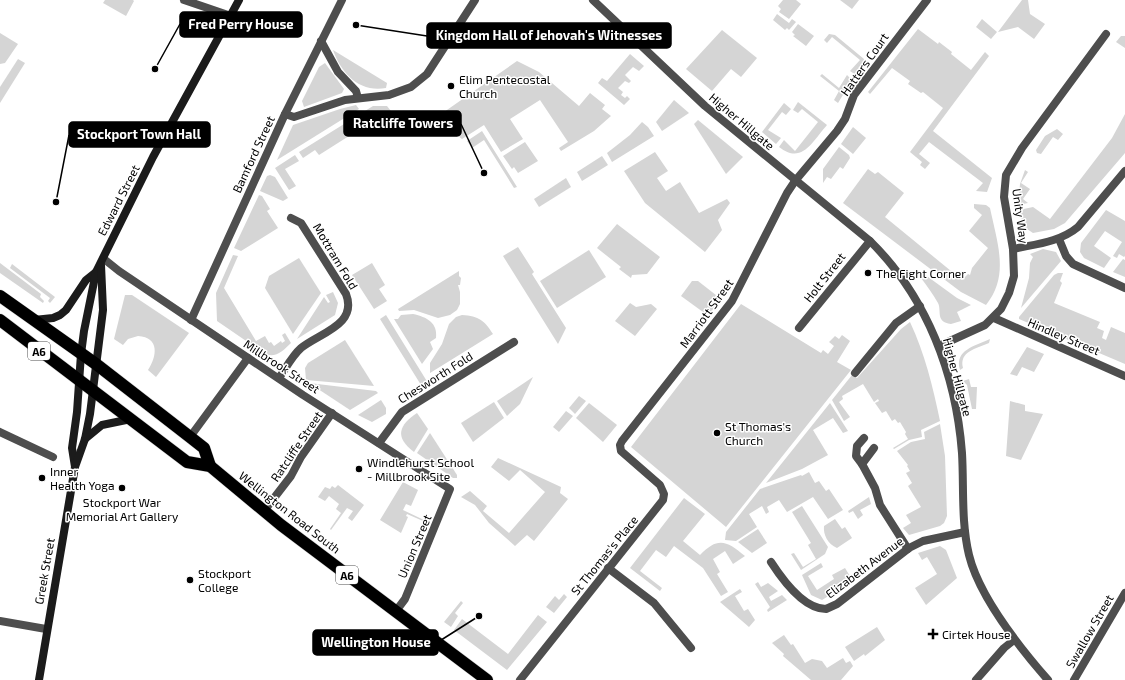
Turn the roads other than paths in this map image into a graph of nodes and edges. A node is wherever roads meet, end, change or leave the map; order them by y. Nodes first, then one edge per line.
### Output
1 (184, 0) edge
2 (239, 0) edge
3 (342, 0) edge
4 (475, 0) edge
5 (927, 0) edge
6 (595, 1) edge
7 (231, 16) junction
8 (1106, 34) dead end
9 (321, 41) junction
10 (358, 98) junction
11 (284, 114) junction
12 (1125, 171) edge
13 (795, 181) junction
14 (291, 218) dead end
15 (1059, 239) junction
16 (870, 241) junction
17 (1013, 249) junction
18 (100, 265) junction
19 (1125, 288) edge
20 (0, 296) edge
21 (920, 306) junction
22 (994, 318) junction
23 (0, 320) edge
24 (34, 320) junction
25 (190, 320) junction
26 (799, 328) dead end
27 (514, 342) dead end
28 (939, 346) junction
29 (81, 354) junction
30 (248, 358) junction
31 (96, 364) junction
32 (855, 373) dead end
33 (1125, 376) edge
34 (279, 378) junction
35 (80, 381) junction
36 (93, 391) junction
37 (332, 413) junction
38 (131, 419) junction
39 (0, 432) edge
40 (190, 437) junction
41 (864, 438) dead end
42 (85, 439) junction
43 (379, 443) junction
44 (620, 448) joint
45 (874, 448) dead end
46 (53, 457) dead end
47 (862, 464) junction
48 (210, 466) junction
49 (75, 467) junction
50 (450, 489) joint
51 (264, 511) junction
52 (965, 532) junction
53 (908, 549) junction
54 (771, 562) dead end
55 (608, 568) junction
56 (1125, 593) edge
57 (396, 611) junction
58 (0, 621) edge
59 (46, 629) junction
60 (1014, 640) junction
61 (691, 648) dead end
62 (39, 680) edge
63 (487, 680) edge
64 (520, 680) edge
65 (976, 680) edge
66 (1048, 680) edge
67 (1074, 680) edge

1 - 7 street
2 - 7 main road, Edward Street
3 - 9 street, Bamford Street
4 - 10 street
5 - 13 street, Hatters Court
6 - 13 street, Higher Hillgate
7 - 18 main road, Edward Street
8 - 17 street, Unity Way
9 - 10 street
9 - 11 street, Bamford Street
10 - 11 street
11 - 25 street, Bamford Street
12 - 15 street
13 - 16 street, Higher Hillgate
13 - 44 street, Marriott Street
14 - 34 street, Mottram Fold
15 - 17 street
15 - 19 street
16 - 21 street, Higher Hillgate
16 - 26 street, Holt Street
17 - 22 street, Unity Way
18 - 24 main road
18 - 25 street, Millbrook Street
18 - 29 main road, Edward Street
18 - 31 main road, Edward Street
20 - 24 highway, A6
21 - 28 street, Higher Hillgate
21 - 32 street
22 - 28 street, Unity Way
22 - 33 street, Hindley Street
23 - 35 highway, Wellington Road South / A6
24 - 29 highway, A6
25 - 30 street, Millbrook Street
27 - 43 street, Chesworth Fold
28 - 52 street, Higher Hillgate
29 - 31 highway, A6
29 - 35 main road, Edward Street
30 - 34 street, Millbrook Street
30 - 40 street
31 - 36 main road, Edward Street
31 - 40 highway, A6
34 - 37 street, Millbrook Street
35 - 36 highway, Wellington Road South / A6
35 - 49 main road, Greek Street
36 - 38 highway, Wellington Road South / A6
36 - 42 main road, Greek Street
37 - 43 street, Millbrook Street
37 - 51 street, Ratcliffe Street
38 - 42 main road
38 - 48 highway, Wellington Road South / A6
39 - 46 street
40 - 48 highway, A6
41 - 47 street
42 - 49 main road, Greek Street
43 - 50 street, Millbrook Street
44 - 55 street, St Thomas's Place
45 - 47 street
47 - 53 street
48 - 51 highway, Wellington Road South / A6
49 - 59 main road, Greek Street
50 - 57 street, Union Street
51 - 57 highway, Wellington Road South / A6
52 - 53 street, Elizabeth Avenue
52 - 60 street, Higher Hillgate
53 - 54 street, Elizabeth Avenue
55 - 61 street
55 - 64 street, St Thomas's Place
56 - 67 street, Swallow Street
57 - 63 highway, Wellington Road South / A6
58 - 59 street
59 - 62 main road, Greek Street
60 - 65 street
60 - 66 street, Higher Hillgate

